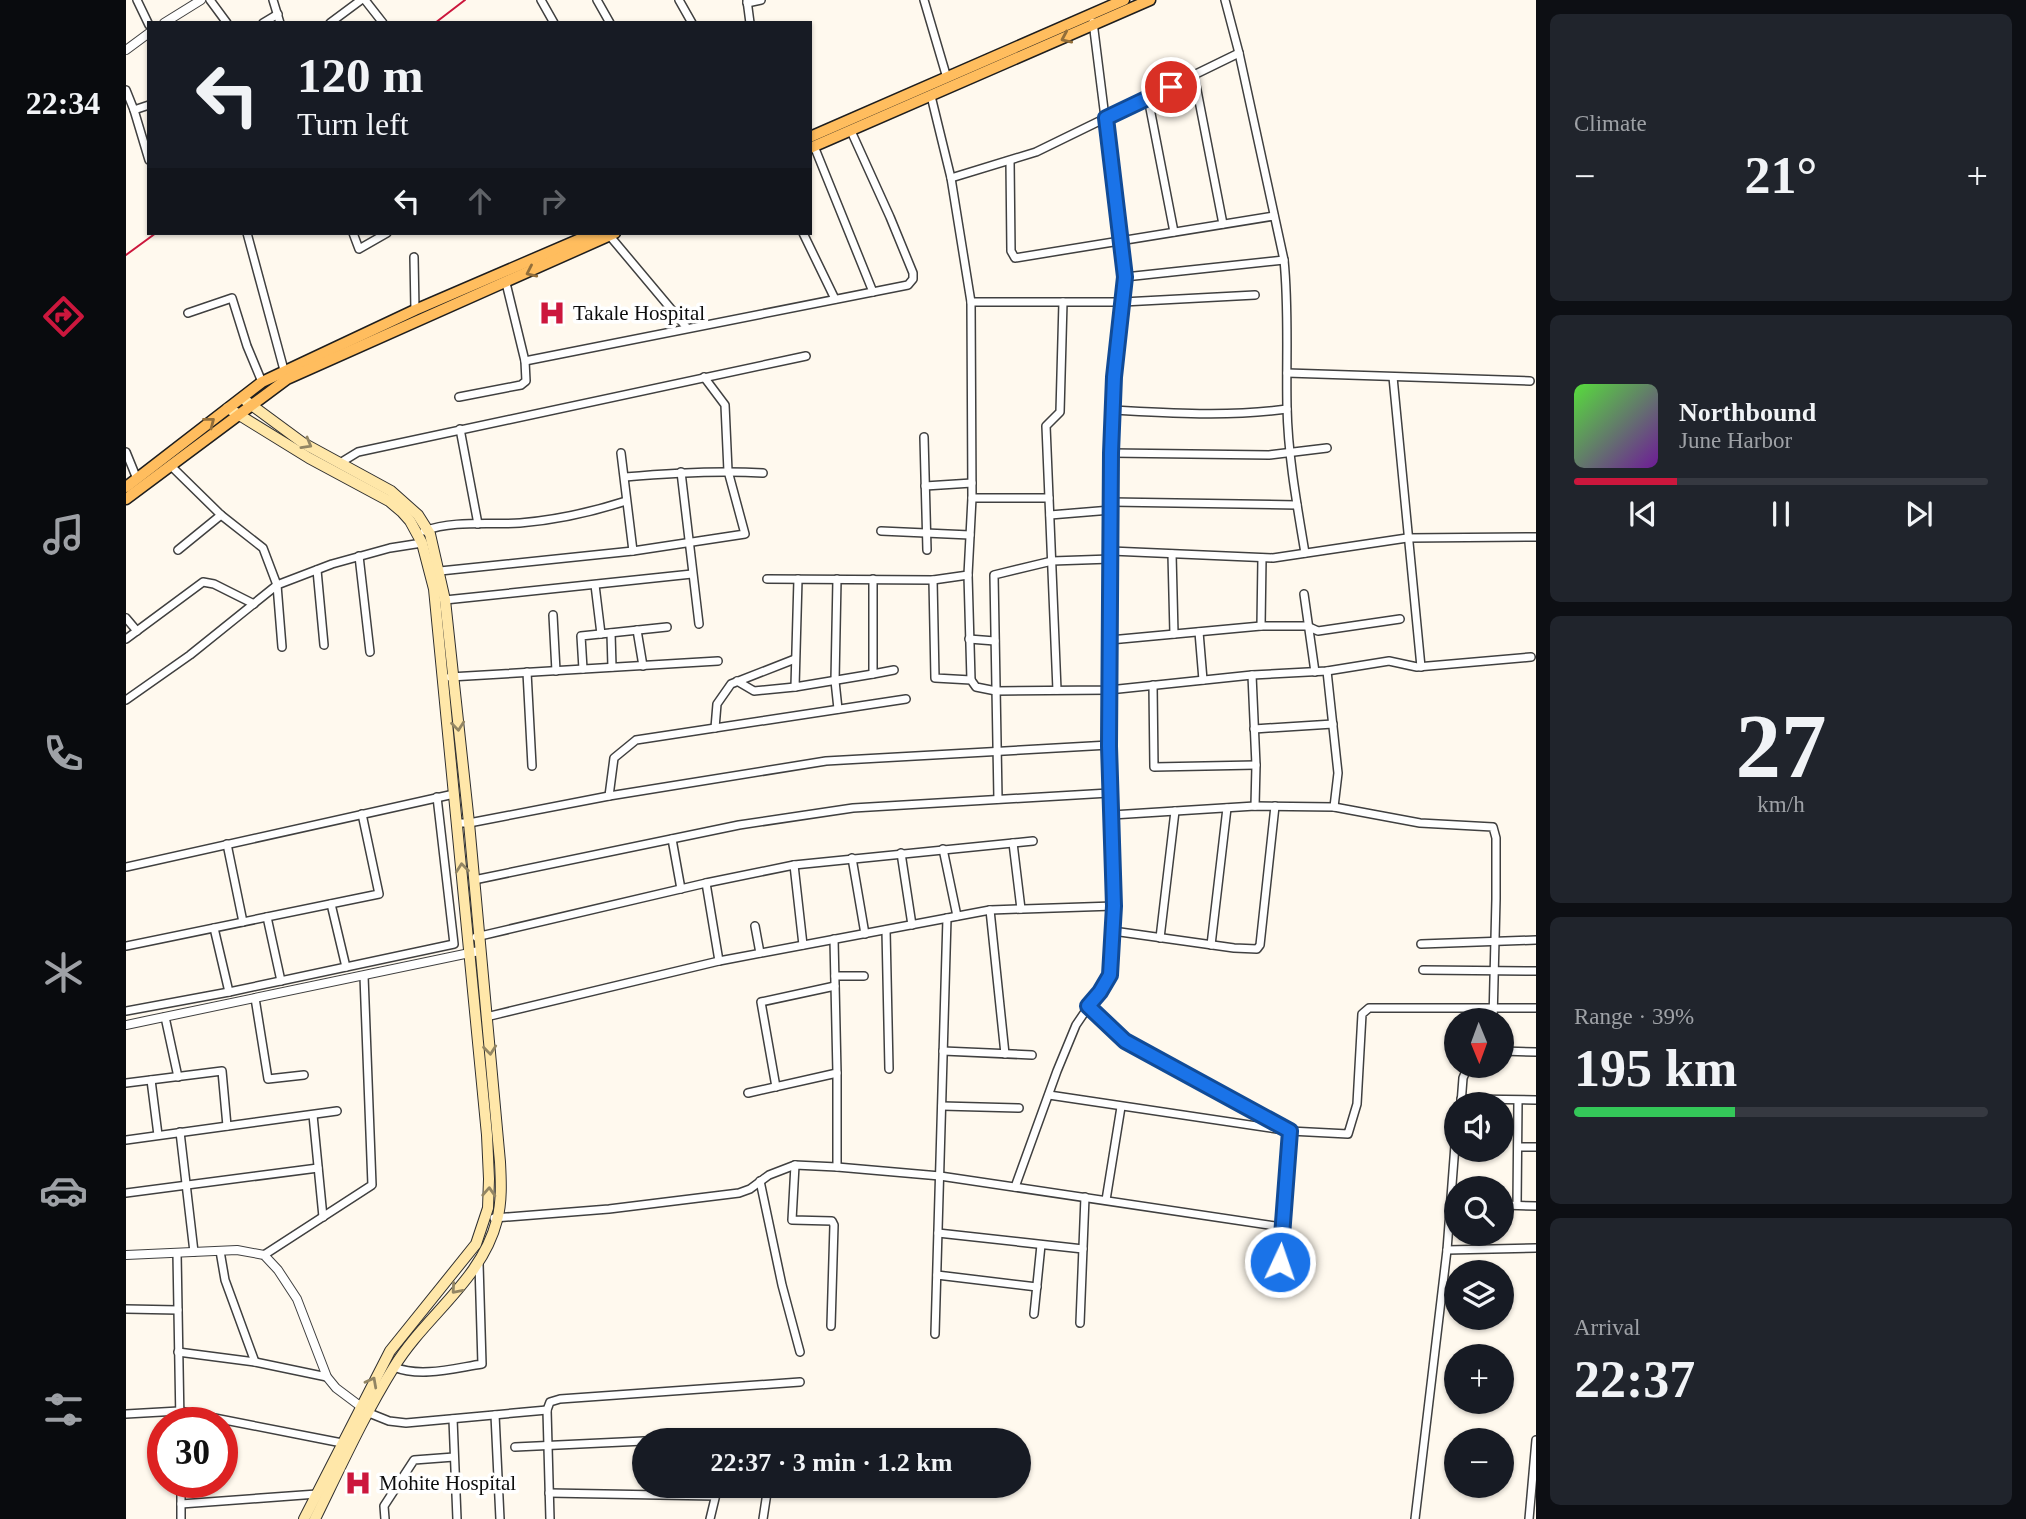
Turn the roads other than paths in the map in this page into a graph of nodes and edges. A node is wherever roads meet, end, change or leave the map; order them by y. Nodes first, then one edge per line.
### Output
1 (136, 0) edge
2 (201, 0) edge
3 (210, 0) edge
4 (274, 0) edge
5 (363, 0) edge
6 (541, 0) edge
7 (597, 0) edge
8 (680, 0) edge
9 (761, 0) edge
10 (924, 0) edge
11 (1124, 0) edge
12 (1150, 0) edge
13 (1225, 0) edge
14 (126, 1) edge
15 (747, 2) edge
16 (279, 18) edge
17 (1093, 20) junction
18 (147, 21) edge
19 (167, 21) edge
20 (226, 21) edge
21 (333, 21) edge
22 (381, 21) edge
23 (553, 21) edge
24 (609, 21) edge
25 (691, 21) edge
26 (750, 21) edge
27 (147, 34) edge
28 (126, 50) edge
29 (1239, 53) junction
30 (1194, 75) junction
31 (947, 78) junction
32 (126, 90) edge
33 (931, 96) junction
34 (1148, 98) junction
35 (147, 106) edge
36 (134, 110) junction
37 (1106, 118) junction
38 (851, 131) junction
39 (812, 144) edge
40 (147, 153) edge
41 (1010, 161) junction
42 (951, 178) junction
43 (1274, 216) junction
44 (1223, 224) junction
45 (1174, 232) junction
46 (248, 235) edge
47 (354, 235) edge
48 (384, 235) edge
49 (588, 235) edge
50 (610, 235) edge
51 (613, 235) edge
52 (804, 235) edge
53 (1122, 241) junction
54 (414, 257) dead end
55 (1284, 260) junction
56 (1125, 277) junction
57 (506, 283) junction
58 (873, 292) junction
59 (1255, 295) dead end
60 (835, 299) junction
61 (971, 302) junction
62 (1063, 302) junction
63 (1123, 302) junction
64 (415, 310) junction
65 (188, 313) dead end
66 (687, 328) junction
67 (806, 356) dead end
68 (525, 361) junction
69 (284, 370) junction
70 (1287, 373) junction
71 (704, 377) junction
72 (1393, 377) junction
73 (1530, 381) dead end
74 (262, 382) junction
75 (242, 397) junction
76 (459, 397) dead end
77 (251, 405) junction
78 (1113, 410) junction
79 (1287, 410) junction
80 (233, 412) junction
81 (460, 429) junction
82 (924, 437) dead end
83 (1326, 448) dead end
84 (126, 452) edge
85 (1292, 452) junction
86 (621, 453) dead end
87 (1111, 453) junction
88 (340, 463) junction
89 (170, 465) junction
90 (728, 471) junction
91 (681, 472) junction
92 (763, 473) dead end
93 (625, 477) junction
94 (137, 479) junction
95 (972, 483) junction
96 (925, 486) junction
97 (126, 487) edge
98 (972, 498) junction
99 (1049, 498) junction
100 (126, 499) edge
101 (626, 501) junction
102 (1297, 505) junction
103 (1111, 506) junction
104 (221, 515) junction
105 (1050, 515) junction
106 (478, 524) junction
107 (428, 529) junction
108 (881, 531) dead end
109 (417, 533) junction
110 (926, 533) junction
111 (970, 535) junction
112 (1536, 537) edge
113 (1407, 538) junction
114 (422, 543) junction
115 (689, 543) junction
116 (178, 550) dead end
117 (926, 550) dead end
118 (633, 551) junction
119 (1305, 553) junction
120 (1172, 554) junction
121 (1111, 555) junction
122 (359, 556) junction
123 (1262, 558) junction
124 (1052, 561) junction
125 (317, 570) junction
126 (440, 571) junction
127 (692, 573) junction
128 (968, 575) junction
129 (767, 579) dead end
130 (798, 579) junction
131 (837, 579) junction
132 (873, 579) junction
133 (933, 580) junction
134 (277, 585) junction
135 (595, 585) junction
136 (1304, 594) dead end
137 (445, 600) junction
138 (254, 604) junction
139 (553, 615) dead end
140 (126, 618) edge
141 (1399, 619) dead end
142 (699, 624) dead end
143 (1261, 626) junction
144 (1307, 626) junction
145 (667, 627) dead end
146 (638, 630) junction
147 (137, 631) junction
148 (1199, 632) junction
149 (611, 633) junction
150 (601, 634) junction
151 (1174, 634) junction
152 (126, 639) edge
153 (969, 639) junction
154 (1110, 640) junction
155 (995, 641) junction
156 (324, 645) dead end
157 (282, 647) dead end
158 (370, 652) dead end
159 (1531, 657) dead end
160 (795, 659) junction
161 (718, 661) dead end
162 (643, 666) junction
163 (612, 667) junction
164 (1421, 667) junction
165 (583, 669) junction
166 (894, 670) dead end
167 (556, 671) junction
168 (1327, 671) junction
169 (527, 672) junction
170 (1315, 672) junction
171 (873, 674) junction
172 (1252, 674) junction
173 (448, 678) junction
174 (971, 680) junction
175 (1203, 680) junction
176 (737, 681) junction
177 (835, 681) junction
178 (1153, 685) junction
179 (795, 687) junction
180 (1109, 690) junction
181 (996, 691) junction
182 (1057, 691) junction
183 (906, 699) dead end
184 (126, 700) edge
185 (838, 709) junction
186 (1333, 724) junction
187 (715, 728) junction
188 (1254, 729) junction
189 (1109, 746) junction
190 (996, 752) junction
191 (1256, 765) junction
192 (532, 766) dead end
193 (1110, 793) junction
194 (454, 794) junction
195 (609, 796) junction
196 (437, 797) junction
197 (998, 799) junction
198 (1255, 806) junction
199 (1275, 806) junction
200 (1227, 807) junction
201 (1334, 807) junction
202 (1175, 811) junction
203 (362, 814) junction
204 (1112, 815) junction
205 (469, 822) junction
206 (457, 823) junction
207 (672, 839) junction
208 (1033, 841) dead end
209 (1013, 843) junction
210 (228, 845) junction
211 (943, 849) junction
212 (901, 853) junction
213 (852, 858) junction
214 (794, 865) junction
215 (126, 867) edge
216 (474, 880) junction
217 (706, 883) junction
218 (681, 888) junction
219 (331, 904) junction
220 (1114, 906) junction
221 (1021, 909) junction
222 (990, 910) junction
223 (957, 916) junction
224 (267, 917) junction
225 (947, 918) junction
226 (243, 922) junction
227 (912, 925) junction
228 (755, 926) dead end
229 (214, 928) junction
230 (886, 930) junction
231 (1114, 931) junction
232 (865, 934) junction
233 (473, 937) junction
234 (1160, 938) junction
235 (834, 940) junction
236 (1536, 940) edge
237 (1494, 943) junction
238 (1421, 944) dead end
239 (803, 945) junction
240 (1211, 945) junction
241 (126, 946) edge
242 (475, 952) junction
243 (760, 953) junction
244 (719, 961) junction
245 (346, 967) junction
246 (1423, 970) dead end
247 (1493, 970) junction
248 (1536, 971) edge
249 (364, 976) junction
250 (835, 976) junction
251 (864, 976) dead end
252 (281, 981) junction
253 (835, 986) junction
254 (229, 992) junction
255 (255, 999) junction
256 (1088, 1006) junction
257 (1493, 1008) edge
258 (1536, 1008) edge
259 (1444, 1009) edge
260 (1514, 1009) edge
261 (126, 1011) edge
262 (164, 1017) junction
263 (486, 1017) junction
264 (126, 1025) edge
265 (943, 1051) junction
266 (1514, 1051) edge
267 (1536, 1052) edge
268 (1005, 1054) junction
269 (1032, 1055) dead end
270 (889, 1069) dead end
271 (837, 1073) junction
272 (304, 1075) dead end
273 (178, 1077) junction
274 (151, 1080) junction
275 (126, 1083) edge
276 (776, 1087) junction
277 (748, 1093) dead end
278 (1049, 1095) junction
279 (1536, 1100) edge
280 (1514, 1101) edge
281 (1518, 1101) junction
282 (942, 1106) junction
283 (1121, 1107) junction
284 (1019, 1108) dead end
285 (337, 1111) dead end
286 (313, 1115) junction
287 (227, 1126) junction
288 (1290, 1131) junction
289 (180, 1132) junction
290 (158, 1135) junction
291 (126, 1140) edge
292 (1519, 1147) junction
293 (1536, 1147) edge
294 (795, 1165) junction
295 (837, 1167) junction
296 (318, 1168) junction
297 (940, 1175) junction
298 (760, 1181) junction
299 (186, 1185) junction
300 (1015, 1187) junction
301 (126, 1193) edge
302 (1085, 1197) junction
303 (1106, 1200) junction
304 (1517, 1205) joint
305 (1536, 1206) edge
306 (485, 1216) junction
307 (323, 1217) junction
308 (498, 1219) junction
309 (1282, 1227) junction
310 (938, 1233) junction
311 (1041, 1245) junction
312 (1448, 1246) edge
313 (1536, 1248) edge
314 (1083, 1249) junction
315 (1447, 1250) junction
316 (220, 1251) junction
317 (194, 1252) junction
318 (177, 1253) junction
319 (126, 1255) edge
320 (264, 1255) junction
321 (1280, 1262) dead end
322 (478, 1264) junction
323 (937, 1275) junction
324 (1037, 1287) junction
325 (126, 1309) edge
326 (178, 1310) junction
327 (1034, 1314) dead end
328 (1080, 1323) dead end
329 (831, 1326) dead end
330 (935, 1334) dead end
331 (178, 1352) junction
332 (800, 1352) dead end
333 (255, 1362) junction
334 (394, 1367) junction
335 (327, 1377) junction
336 (800, 1382) dead end
337 (180, 1407) edge
338 (365, 1409) junction
339 (547, 1410) junction
340 (147, 1413) edge
341 (126, 1415) edge
342 (495, 1415) junction
343 (453, 1419) junction
344 (238, 1422) edge
345 (1536, 1440) edge
346 (632, 1442) edge
347 (342, 1443) junction
348 (548, 1445) junction
349 (515, 1447) dead end
350 (454, 1457) junction
351 (549, 1493) junction
352 (317, 1494) junction
353 (632, 1494) edge
354 (181, 1498) edge
355 (715, 1498) edge
356 (766, 1498) edge
357 (181, 1504) junction
358 (181, 1519) edge
359 (304, 1519) edge
360 (315, 1519) edge
361 (385, 1519) edge
362 (457, 1519) edge
363 (500, 1519) edge
364 (550, 1519) edge
365 (710, 1519) edge
366 (763, 1519) edge
367 (1415, 1519) edge
368 (1529, 1519) edge

1 - 14 street
1 - 18 street
2 - 19 street
3 - 20 street
4 - 16 street
5 - 21 street
5 - 22 street
6 - 23 street
7 - 24 street
8 - 25 street
9 - 15 street
10 - 31 street
11 - 17 main road
12 - 17 main road
13 - 29 street
15 - 26 street
17 - 31 main road
17 -> 33 main road
17 - 37 street
27 - 28 street
29 - 30 street
29 - 43 street
30 - 34 street
30 - 44 street
31 - 39 main road
32 - 36 street
33 - 38 main road
33 - 42 street
34 - 37 street
34 - 45 street
35 - 36 street
36 - 40 street
37 - 41 street
37 - 53 street
38 - 39 main road
38 - 58 street
39 - 58 street
41 - 42 street
41 - 53 street
42 - 61 street
43 - 44 street
43 - 55 street
44 - 45 street
45 - 53 street
46 - 69 street
47 - 48 street
49 - 64 main road
50 -> 57 main road
51 - 66 street
52 - 60 street
53 - 56 street
54 - 64 street
55 - 56 street
55 - 70 street
56 - 63 street
57 - 68 street
57 - 77 main road
58 - 60 street
59 - 63 street
60 - 66 street
61 - 62 street
61 - 95 street
62 - 63 street
62 - 99 street
63 - 78 street
64 - 69 main road
65 - 74 street
66 - 68 street
67 - 71 street
68 - 76 street
69 - 74 main road
70 - 72 street
70 - 79 street
71 - 81 street
71 - 90 street
72 - 73 street
72 - 113 street
74 - 75 main road
75 - 77 main road
75 - 80 main road
77 - 80 main road
77 -> 88 main road
78 - 79 street
78 - 87 street
79 - 85 street
80 - 89 main road
94 -> 80 main road
80 - 109 main road
81 - 88 street
81 - 106 street
82 - 96 street
83 - 85 street
84 - 94 street
85 - 87 street
85 - 102 street
86 - 93 street
87 - 103 street
88 - 107 main road
89 - 100 main road
89 - 104 street
90 - 91 street
90 - 92 street
90 - 115 street
91 - 93 street
91 - 115 street
93 - 101 street
94 - 97 main road
95 - 96 street
95 - 98 street
96 - 110 street
98 - 99 street
98 - 111 street
99 - 105 street
101 - 106 street
101 - 118 street
102 - 103 street
102 - 119 street
103 - 105 street
103 - 121 street
104 - 116 street
104 - 134 street
105 - 124 street
106 - 107 street
107 - 109 street
107 - 126 main road
108 - 110 street
109 - 114 main road
110 - 111 street
110 - 117 street
111 - 128 street
112 - 113 street
113 - 119 street
113 - 164 street
114 - 122 street
114 - 173 main road
115 - 118 street
115 - 127 street
118 - 126 street
119 - 123 street
120 - 121 street
120 - 123 street
120 - 151 street
121 - 124 street
121 - 154 street
122 - 125 street
122 - 158 street
123 - 143 street
124 - 155 street
124 - 182 street
125 - 134 street
125 - 156 street
126 - 137 main road
127 - 135 street
127 - 142 street
128 - 133 street
128 - 153 street
129 - 130 street
130 - 131 street
130 - 160 street
131 - 132 street
131 - 177 street
132 - 133 street
132 - 171 street
133 - 174 street
134 - 138 street
134 - 157 street
135 - 137 street
135 - 150 street
136 - 144 street
137 - 173 main road
138 - 147 street
138 - 184 street
139 - 167 street
140 - 147 street
141 - 144 street
143 - 144 street
143 - 148 street
144 - 170 street
145 - 146 street
146 - 149 street
146 - 162 street
147 - 152 street
148 - 151 street
148 - 175 street
149 - 150 street
149 - 163 street
150 - 165 street
151 - 154 street
153 - 155 street
153 - 174 street
154 - 180 street
155 - 181 street
159 - 164 street
160 - 176 street
160 - 179 street
161 - 162 street
162 - 163 street
163 - 165 street
164 - 168 street
165 - 167 street
166 - 171 street
167 - 169 street
168 - 170 street
168 - 186 street
169 - 173 street
169 - 192 street
170 - 172 street
171 - 177 street
172 - 175 street
172 - 188 street
173 - 194 main road
173 -> 205 main road
174 - 181 street
175 - 178 street
176 - 179 street
176 - 187 street
177 - 179 street
177 - 185 street
178 - 180 street
178 - 191 street
180 - 182 street
180 - 189 street
181 - 182 street
181 - 190 street
183 - 185 street
185 - 187 street
186 - 188 street
186 - 201 street
187 - 195 street
188 - 191 street
189 - 190 street
189 - 193 street
190 - 195 street
190 - 197 street
191 - 198 street
193 - 197 street
193 - 204 street
194 - 196 street
194 - 206 main road
195 - 205 street
196 - 203 street
196 - 245 street
197 - 207 street
198 - 199 street
198 - 200 street
199 - 201 street
199 - 240 street
200 - 202 street
200 - 240 street
201 - 237 street
202 - 204 street
202 - 234 street
203 - 210 street
203 - 219 street
204 - 220 street
205 - 206 street
205 - 216 main road
233 -> 206 main road
207 - 216 street
207 - 218 street
208 - 209 street
209 - 211 street
209 - 221 street
210 - 215 street
210 - 226 street
211 - 212 street
211 - 223 street
212 - 213 street
212 - 227 street
213 - 214 street
213 - 232 street
214 - 217 street
214 - 239 street
216 - 233 main road
217 - 218 street
217 - 244 street
218 - 233 street
219 - 224 street
219 - 245 street
220 - 221 street
220 - 231 street
221 - 222 street
222 - 223 street
222 - 268 street
223 - 225 street
224 - 226 street
224 - 252 street
225 - 227 street
225 - 265 street
226 - 229 street
227 - 230 street
228 - 243 street
229 - 241 street
229 - 254 street
230 - 232 street
230 - 270 street
231 - 234 street
231 - 256 street
232 - 235 street
233 - 242 main road
234 - 240 street
235 - 239 street
235 - 250 street
236 - 237 street
237 - 238 street
237 - 247 street
239 - 243 street
242 - 249 street
242 - 263 main road
306 -> 242 main road
243 - 244 street
244 - 263 street
245 - 252 street
246 - 247 street
247 - 248 street
247 - 257 street
249 - 255 street
249 - 307 street
250 - 251 street
250 - 253 street
252 - 254 street
253 - 271 street
253 - 276 street
254 - 261 street
255 - 262 street
255 - 272 street
256 - 278 street
256 - 288 street
258 - 260 street
259 - 288 street
262 - 264 street
262 - 273 street
263 -> 308 main road
265 - 268 street
265 - 282 street
266 - 267 street
268 - 269 street
271 - 276 street
271 - 295 street
273 - 274 street
273 - 287 street
274 - 275 street
274 - 290 street
276 - 277 street
278 - 283 street
278 - 300 street
279 - 281 street
280 - 281 street
281 - 292 street
282 - 284 street
282 - 297 street
283 - 288 street
283 - 303 street
285 - 286 street
286 - 287 street
286 - 296 street
287 - 289 street
288 - 309 street
289 - 290 street
289 - 299 street
290 - 291 street
292 - 293 street
292 - 304 street
294 - 295 street
294 - 298 street
294 - 329 street
295 - 297 street
296 - 299 street
296 - 307 street
297 - 300 street
297 - 310 street
298 - 308 street
298 - 332 street
299 - 301 street
299 - 317 street
300 - 302 street
302 - 303 street
302 - 314 street
303 - 309 street
304 - 305 street
306 - 308 street
338 -> 306 main road
307 - 320 street
308 - 322 main road
309 - 321 street
310 - 311 street
310 - 323 street
311 - 314 street
311 - 324 street
312 - 315 street
313 - 315 street
314 - 328 street
315 - 367 street
316 - 317 street
316 - 320 street
316 - 333 street
317 - 318 street
318 - 319 street
318 - 326 street
320 - 335 street
322 -> 334 main road
322 - 334 street
323 - 324 street
323 - 330 street
324 - 327 street
325 - 326 street
326 - 331 street
331 - 333 street
331 - 337 street
333 - 335 street
334 - 338 main road
335 - 338 street
336 - 339 street
338 - 343 street
338 - 347 main road
338 - 360 main road
339 - 342 street
339 - 348 street
340 - 341 street
342 - 343 street
342 - 363 street
343 - 350 street
344 - 347 street
345 - 368 street
346 - 348 street
347 - 352 main road
348 - 349 street
348 - 351 street
350 - 361 street
350 - 362 street
351 - 353 street
351 - 364 street
352 - 357 street
352 - 359 main road
354 - 357 street
355 - 365 street
356 - 366 street
357 - 358 street

